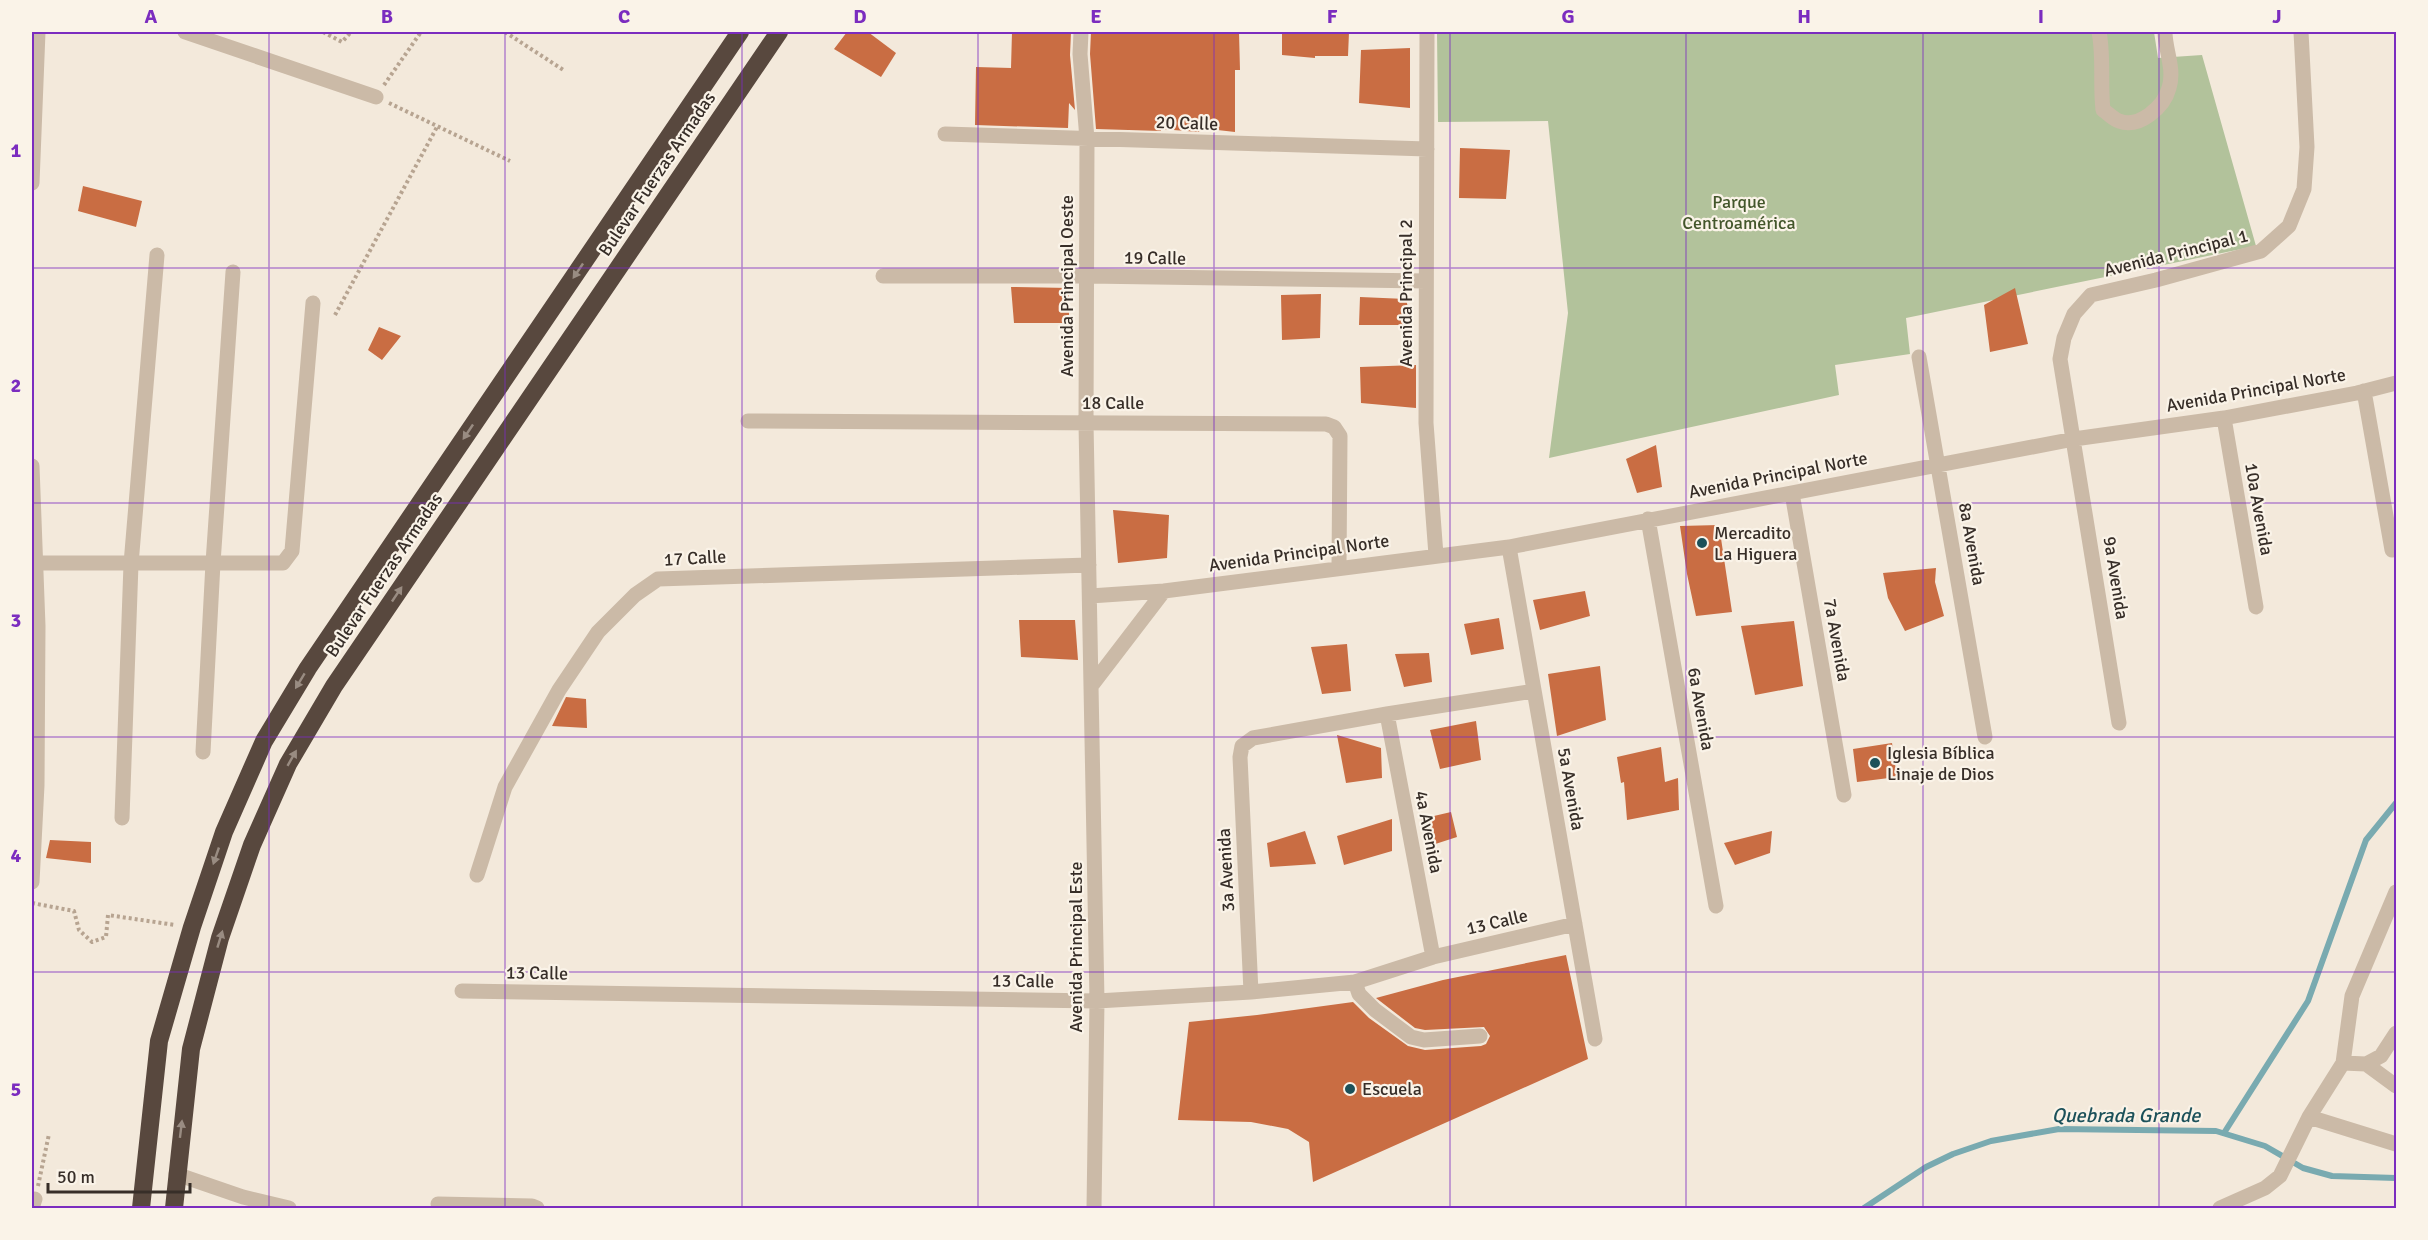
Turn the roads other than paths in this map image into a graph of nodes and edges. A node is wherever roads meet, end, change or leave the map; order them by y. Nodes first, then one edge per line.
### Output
1 (38, 32) edge
2 (184, 32) edge
3 (740, 32) edge
4 (779, 32) edge
5 (1081, 32) edge
6 (1427, 32) edge
7 (2099, 32) edge
8 (2164, 32) edge
9 (2301, 32) edge
10 (375, 97) road end
11 (945, 134) dead end
12 (1087, 139) junction
13 (1427, 149) junction
14 (32, 183) edge
15 (157, 255) dead end
16 (233, 272) dead end
17 (883, 276) dead end
18 (1088, 276) junction
19 (1426, 281) junction
20 (313, 303) dead end
21 (1919, 357) dead end
22 (2397, 383) edge
23 (2364, 391) junction
24 (2224, 418) junction
25 (748, 421) dead end
26 (1086, 423) junction
27 (2074, 439) junction
28 (1938, 464) junction
29 (32, 466) edge
30 (1792, 493) junction
31 (32, 505) edge
32 (1648, 519) junction
33 (1509, 546) junction
34 (2392, 550) dead end
35 (1436, 555) junction
36 (35, 563) junction
37 (213, 563) junction
38 (130, 564) junction
39 (1089, 565) junction
40 (1339, 567) junction
41 (1164, 591) junction
42 (1090, 596) junction
43 (2256, 607) dead end
44 (35, 625) edge
45 (1092, 685) junction
46 (1534, 691) junction
47 (1387, 714) junction
48 (2119, 723) dead end
49 (1985, 737) dead end
50 (203, 752) dead end
51 (34, 784) edge
52 (1844, 795) dead end
53 (122, 818) dead end
54 (477, 875) dead end
55 (32, 882) edge
56 (2397, 892) edge
57 (1716, 906) dead end
58 (1575, 924) junction
59 (1433, 957) junction
60 (1355, 982) junction
61 (462, 991) dead end
62 (1251, 992) junction
63 (1097, 1001) junction
64 (2397, 1033) edge
65 (1480, 1036) dead end
66 (1595, 1039) dead end
67 (2343, 1063) junction
68 (2366, 1064) junction
69 (2397, 1086) edge
70 (2309, 1117) junction
71 (2397, 1144) edge
72 (176, 1174) junction
73 (438, 1204) dead end
74 (141, 1209) edge
75 (174, 1209) edge
76 (288, 1209) edge
77 (537, 1209) edge
78 (1094, 1209) edge
79 (2220, 1209) edge

1 - 14 street
2 - 10 street
3 -> 74 highway, Bulevar Fuerzas Armadas
72 -> 4 highway, Bulevar Fuerzas Armadas
5 - 12 street, Avenida Principal Oeste
6 - 13 street, Avenida Principal 2
7 - 8 street
9 - 27 street, Avenida Principal 1
11 - 12 street, 20 Calle
12 - 13 street, 20 Calle
12 - 18 street, Avenida Principal Oeste
13 - 19 street, Avenida Principal 2
15 - 38 street
16 - 37 street
17 - 18 street, 19 Calle
18 - 19 street, 19 Calle
18 - 26 street, Avenida Principal Oeste
19 - 35 street, Avenida Principal 2
20 - 37 street
21 - 28 street, 8a Avenida
22 - 23 street, Avenida Principal Norte
23 - 24 street, Avenida Principal Norte
23 - 34 street
24 - 27 street, Avenida Principal Norte
24 - 43 street, 10a Avenida
25 - 26 street, 18 Calle
26 - 39 street, Avenida Principal Oeste
26 - 40 street, 18 Calle
27 - 28 street, Avenida Principal Norte
27 - 48 street, 9a Avenida
28 - 30 street, Avenida Principal Norte
28 - 49 street, 8a Avenida
29 - 31 street
30 - 32 street, Avenida Principal Norte
30 - 52 street, 7a Avenida
31 - 36 street
32 - 33 street, Avenida Principal Norte
32 - 57 street, 6a Avenida
33 - 35 street, Avenida Principal Norte
33 - 46 street, 5a Avenida
35 - 40 street, Avenida Principal Norte
36 - 38 street
36 - 44 street
37 - 38 street
37 - 50 street
38 - 53 street
39 - 42 street, Avenida Principal Oeste
39 - 54 street, 17 Calle
40 - 41 street, Avenida Principal Norte
41 - 42 street, Avenida Principal Norte
41 - 45 street
42 - 45 street, Avenida Principal Oeste
44 - 51 street
45 - 63 street, Avenida Principal Este
46 - 47 street
46 - 58 street, 5a Avenida
47 - 59 street, 4a Avenida
47 - 62 street, 3a Avenida
51 - 55 street
56 - 67 street
58 - 59 street, 13 Calle
58 - 66 street, 5a Avenida
59 - 60 street, 13 Calle
60 - 62 street, 13 Calle
60 - 65 street
61 - 63 street, 13 Calle
62 - 63 street, 13 Calle
63 - 78 street, Avenida Principal Este
64 - 68 street
67 - 68 street
67 - 70 street
68 - 69 street
70 - 71 street
70 - 79 street
72 - 75 highway, Bulevar Fuerzas Armadas
72 - 76 street
73 - 77 street

